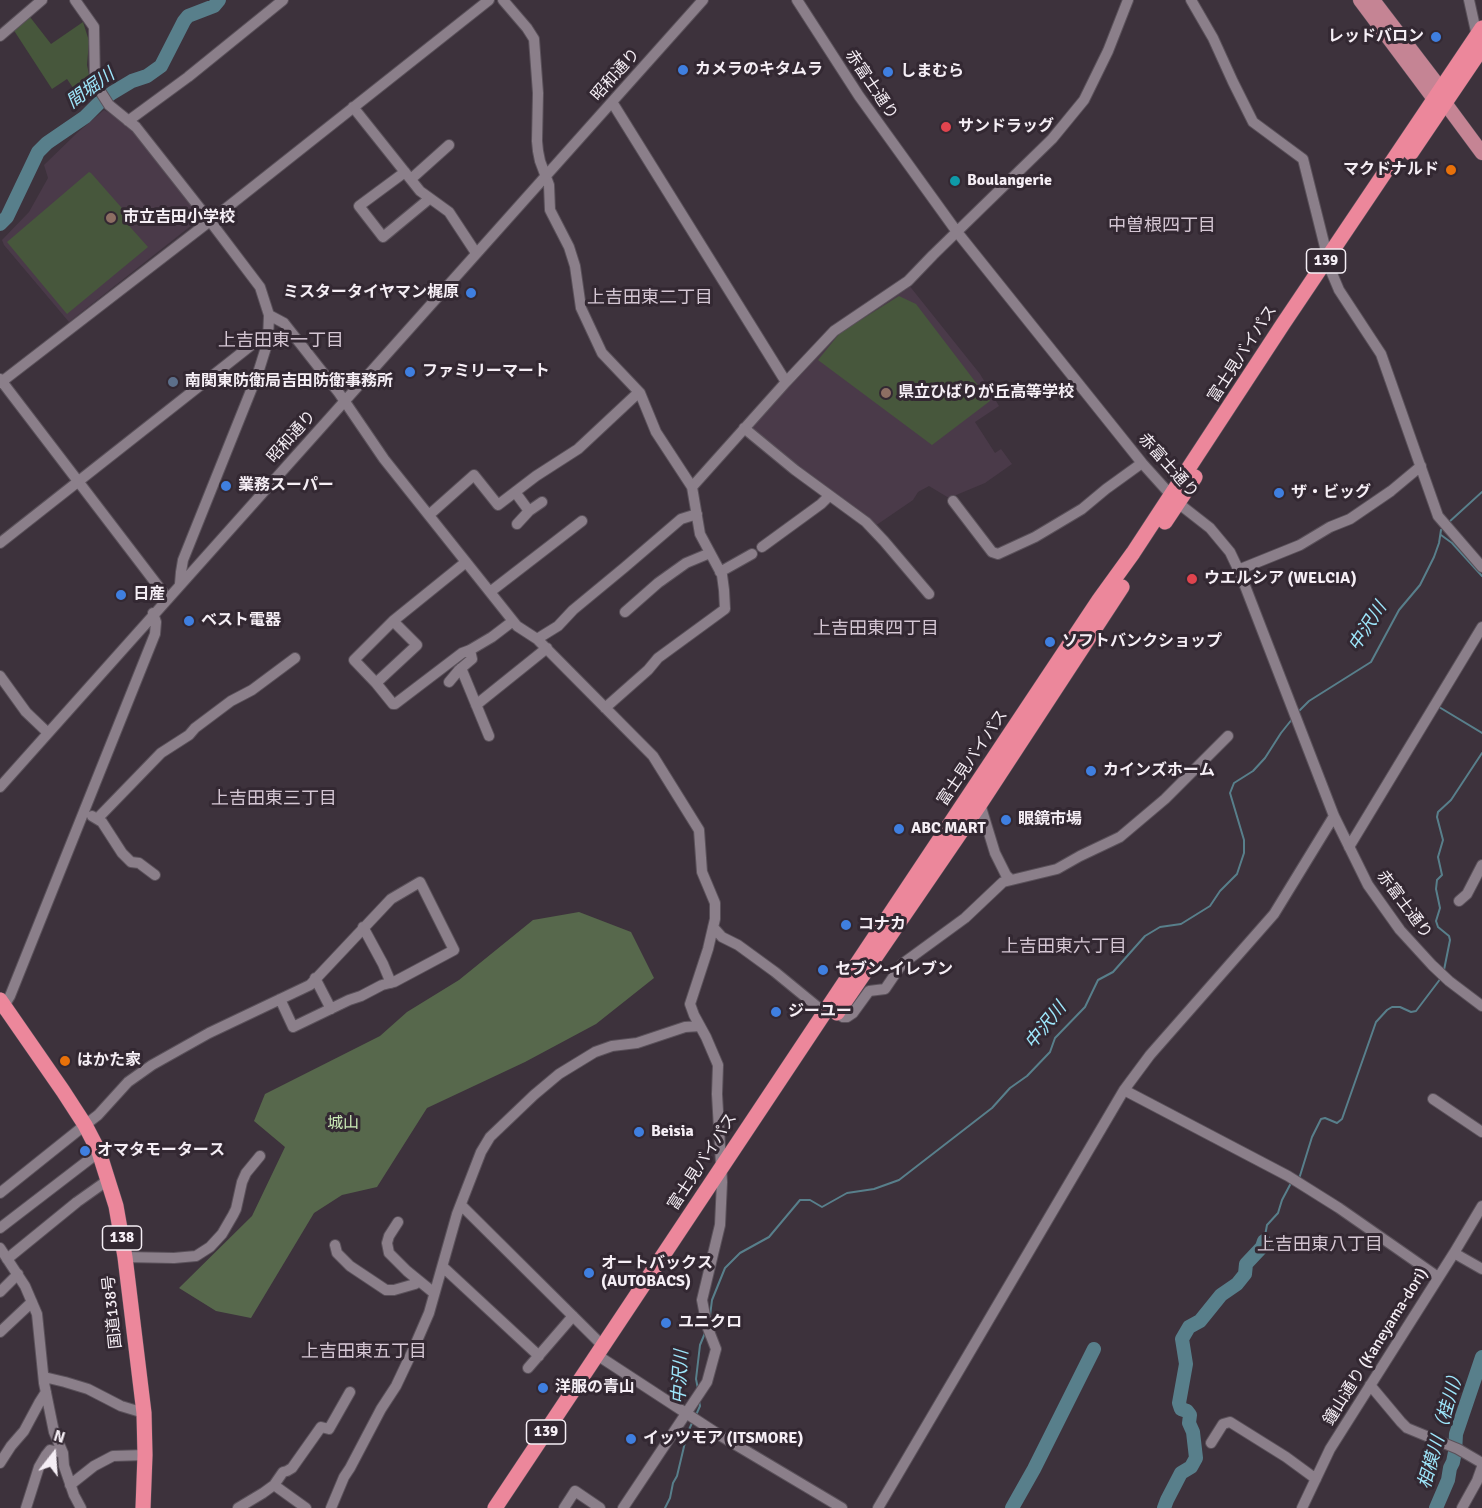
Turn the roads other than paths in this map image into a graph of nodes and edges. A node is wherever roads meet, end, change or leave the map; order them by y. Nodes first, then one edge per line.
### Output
1 (42, 0) edge
2 (75, 0) edge
3 (283, 0) edge
4 (489, 0) edge
5 (503, 0) edge
6 (703, 0) edge
7 (797, 0) edge
8 (1128, 0) edge
9 (1191, 0) edge
10 (1360, 0) edge
11 (1373, 0) edge
12 (1469, 0) edge
13 (0, 36) edge
14 (1480, 38) edge
15 (1440, 97) junction
16 (612, 102) junction
17 (353, 107) junction
18 (129, 121) junction
19 (449, 145) dead end
20 (1482, 153) edge
21 (408, 176) junction
22 (545, 176) junction
23 (429, 199) junction
24 (210, 221) junction
25 (957, 232) junction
26 (476, 253) junction
27 (1329, 265) junction
28 (269, 315) junction
29 (268, 332) junction
30 (1, 381) edge
31 (786, 382) junction
32 (639, 392) junction
33 (344, 401) junction
34 (744, 429) junction
35 (1142, 464) junction
36 (1421, 466) junction
37 (79, 482) junction
38 (692, 487) junction
39 (515, 492) junction
40 (829, 496) junction
41 (1175, 499) junction
42 (953, 501) dead end
43 (542, 502) dead end
44 (529, 511) junction
45 (696, 514) junction
46 (429, 515) junction
47 (582, 521) dead end
48 (517, 524) dead end
49 (0, 543) edge
50 (762, 547) dead end
51 (710, 553) junction
52 (752, 554) dead end
53 (466, 562) junction
54 (1482, 567) edge
55 (1238, 570) junction
56 (720, 572) junction
57 (180, 584) junction
58 (490, 592) junction
59 (929, 594) dead end
60 (168, 599) junction
61 (625, 612) dead end
62 (153, 614) junction
63 (393, 621) junction
64 (513, 621) junction
65 (1482, 627) edge
66 (537, 639) junction
67 (547, 648) junction
68 (470, 650) junction
69 (296, 658) dead end
70 (461, 668) junction
71 (0, 676) edge
72 (449, 682) dead end
73 (376, 683) junction
74 (476, 705) junction
75 (605, 708) junction
76 (48, 733) junction
77 (489, 736) dead end
78 (1228, 736) dead end
79 (0, 787) edge
80 (980, 804) junction
81 (85, 810) junction
82 (1334, 816) junction
83 (97, 819) junction
84 (1349, 847) junction
85 (1482, 865) edge
86 (155, 875) dead end
87 (1011, 880) junction
88 (1459, 901) dead end
89 (363, 927) junction
90 (713, 927) junction
91 (315, 978) junction
92 (391, 982) junction
93 (280, 999) junction
94 (1, 1006) edge
95 (1482, 1006) edge
96 (331, 1009) junction
97 (831, 1013) junction
98 (700, 1026) junction
99 (1124, 1090) junction
100 (1434, 1099) dead end
101 (85, 1125) junction
102 (1482, 1132) edge
103 (99, 1152) junction
104 (260, 1156) dead end
105 (721, 1175) junction
106 (108, 1180) junction
107 (0, 1193) edge
108 (461, 1205) junction
109 (1482, 1206) edge
110 (398, 1222) dead end
111 (0, 1228) edge
112 (334, 1245) dead end
113 (2, 1253) edge
114 (1454, 1253) junction
115 (125, 1257) junction
116 (443, 1267) junction
117 (1482, 1269) edge
118 (18, 1274) junction
119 (1438, 1277) junction
120 (419, 1281) junction
121 (0, 1292) edge
122 (434, 1293) junction
123 (32, 1302) junction
124 (573, 1316) junction
125 (0, 1332) edge
126 (601, 1354) junction
127 (539, 1356) junction
128 (528, 1368) dead end
129 (44, 1377) junction
130 (1370, 1385) junction
131 (46, 1392) junction
132 (350, 1392) dead end
133 (144, 1413) junction
134 (687, 1414) junction
135 (1211, 1443) dead end
136 (63, 1453) junction
137 (145, 1455) junction
138 (0, 1463) edge
139 (1482, 1465) edge
140 (1316, 1479) junction
141 (70, 1485) junction
142 (274, 1485) junction
143 (26, 1508) edge
144 (81, 1508) edge
145 (143, 1508) edge
146 (238, 1508) edge
147 (306, 1508) edge
148 (331, 1508) edge
149 (495, 1508) edge
150 (506, 1508) edge
151 (564, 1508) edge
152 (600, 1508) edge
153 (623, 1508) edge
154 (842, 1508) edge
155 (878, 1508) edge
156 (1302, 1508) edge
157 (1462, 1508) edge

1 - 13 street
2 - 18 street
3 - 18 street
4 - 17 street
5 - 22 street
6 - 16 street, 昭和通り
7 - 25 street, 赤富士通り
8 - 25 street
9 - 27 street
10 - 15 main road
11 - 15 main road
12 - 14 street
14 - 15 highway, 富士見バイパス / 139
15 - 20 main road
15 - 27 highway, 富士見バイパス / 139
16 - 22 street, 昭和通り
16 - 31 street
17 - 21 street
17 - 24 street
18 - 24 street
19 - 21 street
21 - 23 street
21 - 23 street
22 - 26 street, 昭和通り
22 - 32 street
23 - 26 street
24 - 28 street
24 - 30 street
25 - 31 street
25 - 35 street, 赤富士通り
26 - 33 street, 昭和通り
27 - 36 street
27 - 41 highway, 富士見バイパス / 139
28 - 29 street
28 - 33 street
29 - 37 street
29 - 57 street
30 - 37 street
31 - 34 street
32 - 38 street
32 - 39 street
33 - 46 street
33 - 57 street, 昭和通り
34 - 38 street
34 - 40 street
35 - 41 street, 赤富士通り
35 - 42 street
36 - 54 street
36 - 55 street
37 - 49 street
37 - 60 street
38 - 45 street
39 - 44 street
39 - 46 street
40 - 50 street
40 - 59 street
41 - 55 street, 赤富士通り
41 - 80 highway, 富士見バイパス / 139
41 - 97 highway, 富士見バイパス / 139
43 - 44 street
44 - 48 street
45 - 51 street
45 - 66 street
46 - 53 street
47 - 58 street
51 - 56 street
51 - 61 street
52 - 56 street
53 - 58 street
53 - 63 street
55 - 82 street, 赤富士通り
56 - 75 street
57 - 60 street, 昭和通り
58 - 64 street
60 - 62 street, 昭和通り
62 - 76 street, 昭和通り
62 - 81 street
63 - 73 street
63 - 73 street
64 - 66 street
64 - 68 street
65 - 84 street
66 - 67 street
67 - 74 street
67 - 75 street
68 - 70 street
68 - 73 street
69 - 83 street
70 - 72 street
70 - 74 street
71 - 76 street
74 - 77 street
75 - 90 street
76 - 79 street, 昭和通り
78 - 87 street
80 - 87 street
80 - 97 highway, 富士見バイパス / 139
81 - 83 street
81 - 94 street
82 - 84 street, 赤富士通り
82 - 99 street
83 - 86 street
84 - 95 street, 赤富士通り
85 - 88 street
87 - 97 street
89 - 91 street
89 - 92 street
89 - 92 street
90 - 97 street
90 - 98 street
91 - 93 street
91 - 96 street
92 - 96 street
93 - 96 street
93 - 101 street
94 - 101 highway, 国道138号 / 138
97 - 105 highway, 富士見バイパス / 139
98 - 105 street
98 - 108 street
99 - 119 street
99 - 155 street
100 - 102 street
101 - 103 highway, 国道138号 / 138
101 - 107 street
103 - 106 highway, 国道138号 / 138
103 - 111 street
104 - 115 street
105 - 126 highway, 富士見バイパス / 139
105 - 134 street
106 - 113 street
106 - 115 highway, 国道138号 / 138
108 - 116 street
108 - 124 street
109 - 114 street, 鐘山通り (Kaneyama-dori)
110 - 120 street
112 - 120 street
113 - 118 street
114 - 117 street
114 - 119 street, 鐘山通り (Kaneyama-dori)
115 - 133 highway, 国道138号 / 138
116 - 122 street
116 - 127 street
118 - 121 street
118 - 123 street
119 - 130 street, 鐘山通り (Kaneyama-dori)
120 - 122 street
122 - 148 street
123 - 125 street
123 - 129 street
124 - 126 street
124 - 127 street
126 - 134 street
126 - 149 highway, 富士見バイパス / 139
126 - 150 highway, 富士見バイパス / 139
127 - 128 street
129 - 131 street
129 - 133 street
130 - 139 street
130 - 140 street, 鐘山通り (Kaneyama-dori)
131 - 136 street
131 - 138 street
132 - 142 street
133 - 137 highway, 国道138号 / 138
134 - 153 street
134 - 154 street
135 - 140 street
136 - 141 street
136 - 143 street
137 - 141 street
137 - 145 highway, 国道138号 / 138
139 - 157 street
140 - 156 street, 鐘山通り (Kaneyama-dori)
141 - 144 street
142 - 146 street
142 - 147 street
151 - 152 street

